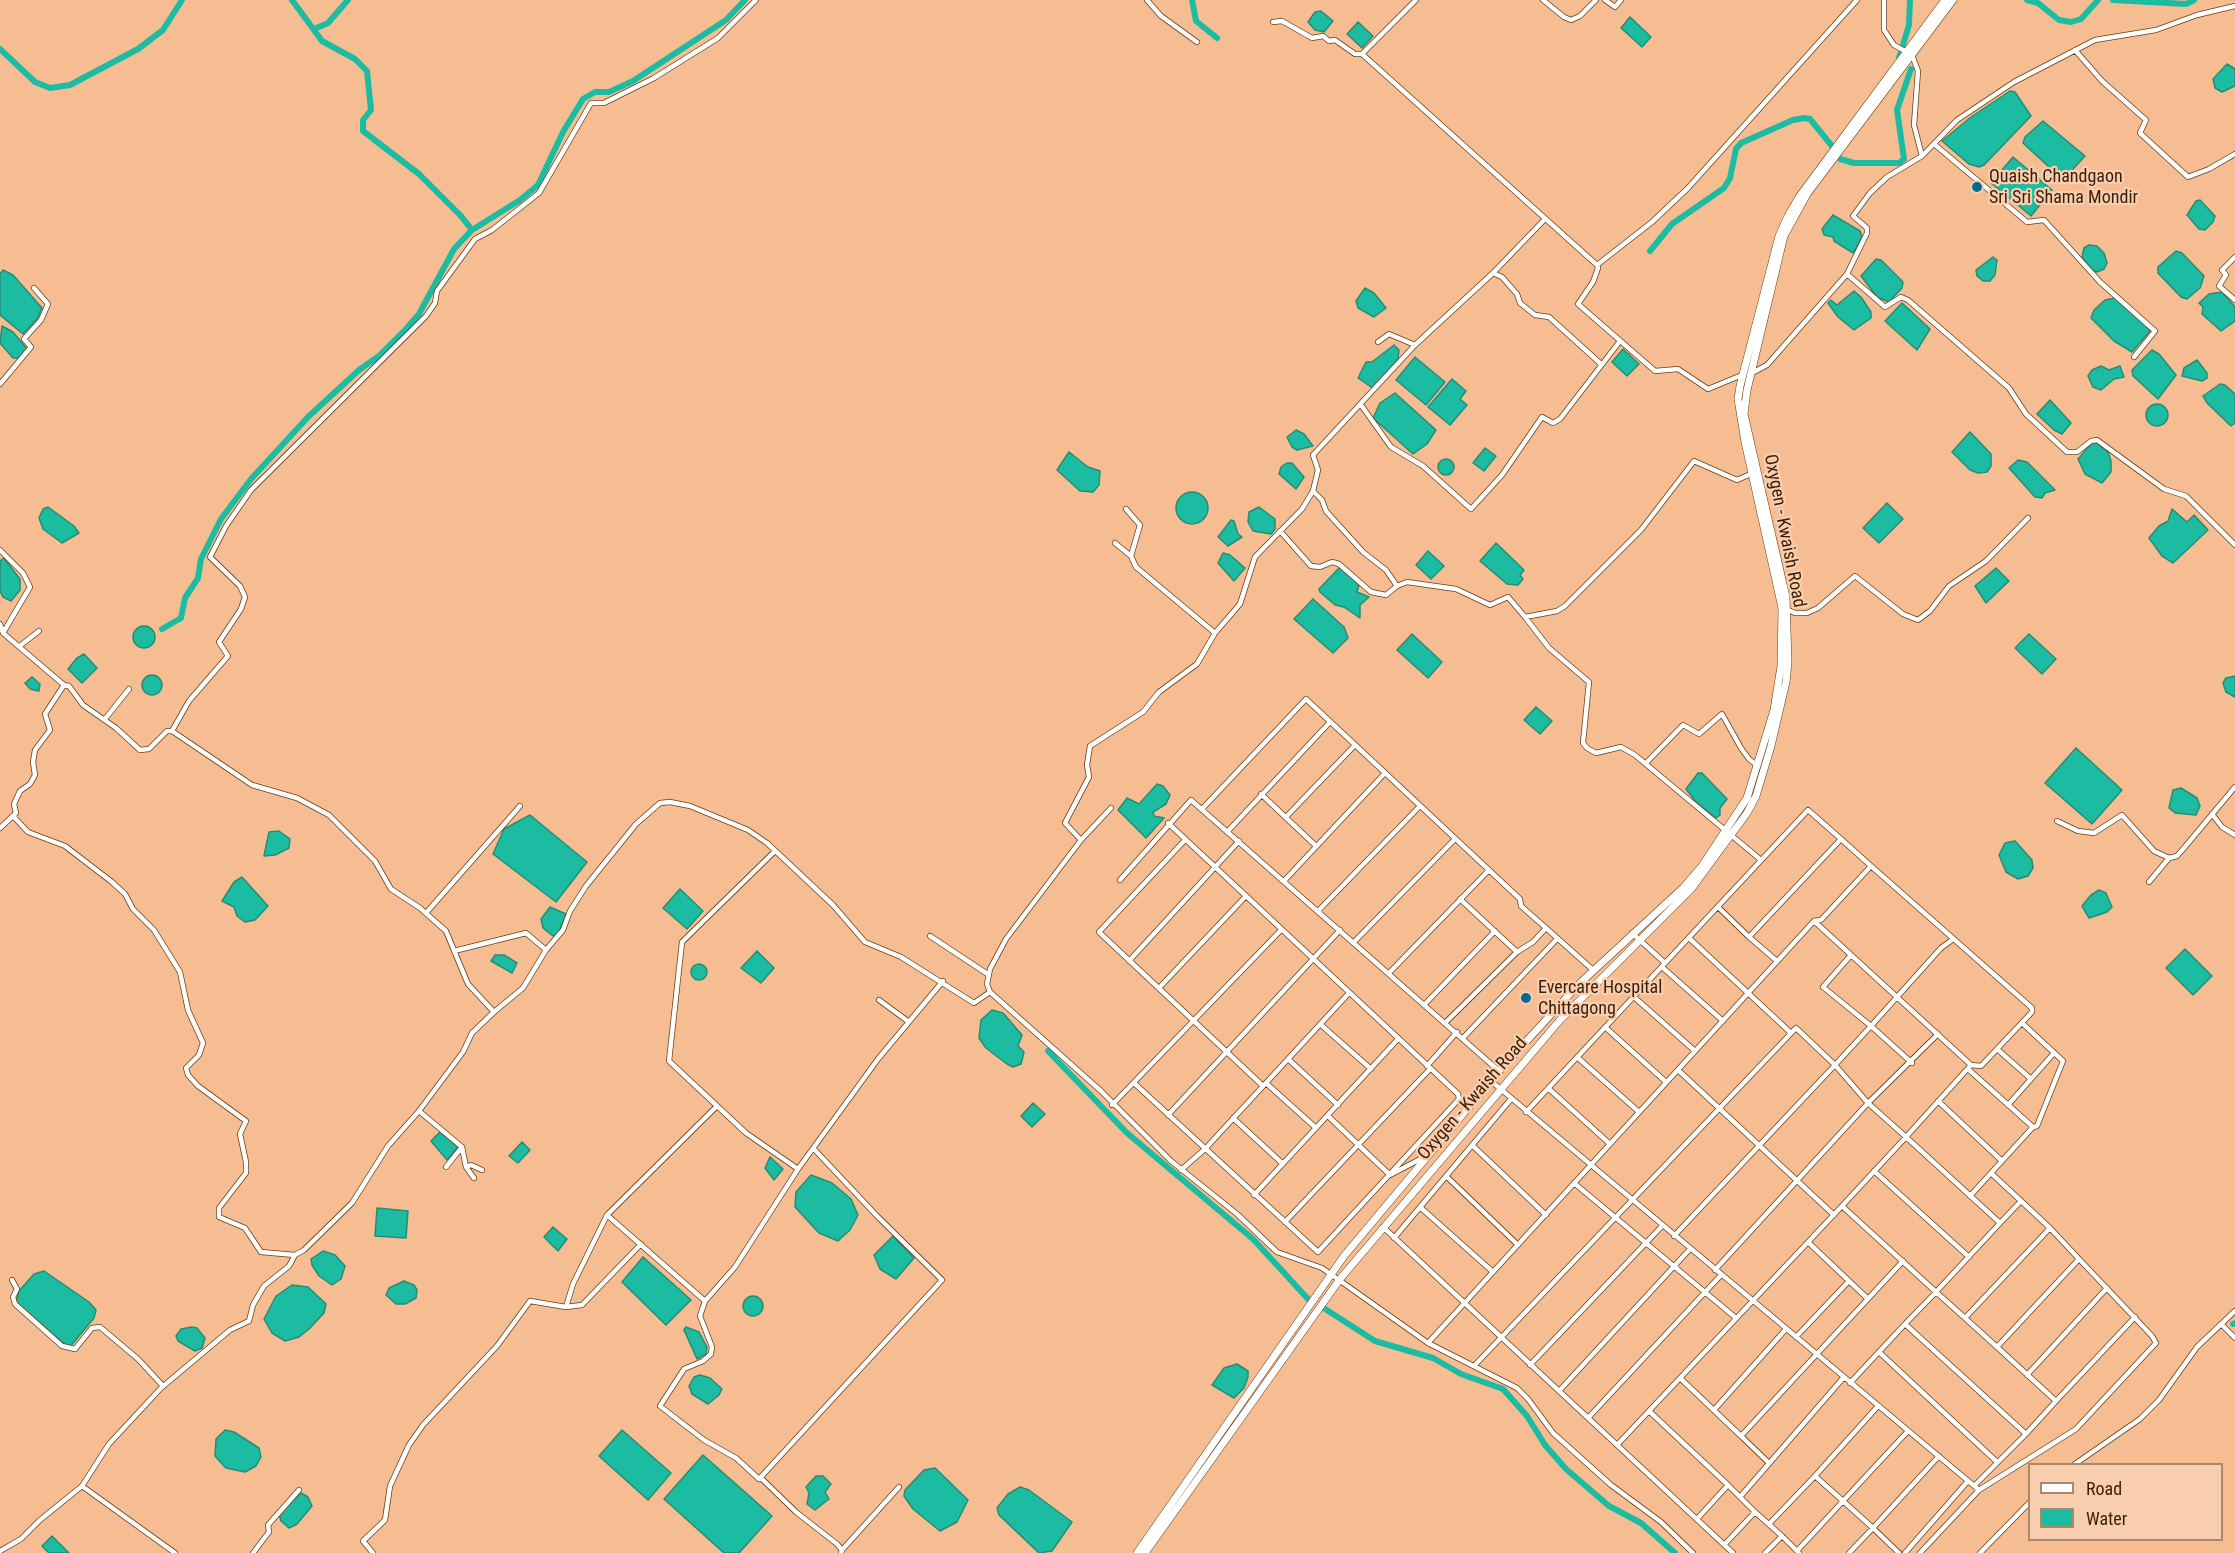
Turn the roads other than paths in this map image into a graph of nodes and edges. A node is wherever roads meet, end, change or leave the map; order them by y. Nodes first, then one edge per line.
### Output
1 (756, 0) edge
2 (1147, 0) edge
3 (1416, 0) edge
4 (1543, 0) edge
5 (1596, 0) edge
6 (1605, 0) edge
7 (1621, 0) edge
8 (1857, 0) edge
9 (1884, 0) edge
10 (1945, 0) edge
11 (1953, 0) edge
12 (2235, 6) edge
13 (1273, 22) dead end
14 (1197, 42) dead end
15 (2075, 50) junction
16 (1908, 52) junction
17 (1362, 54) junction
18 (1934, 144) junction
19 (2235, 154) edge
20 (1922, 156) junction
21 (1544, 220) junction
22 (2235, 257) edge
23 (1597, 265) junction
24 (1493, 273) junction
25 (1847, 274) junction
26 (34, 288) dead end
27 (2235, 300) edge
28 (1620, 341) junction
29 (1378, 342) dead end
30 (1415, 345) junction
31 (2134, 357) dead end
32 (1601, 364) junction
33 (1747, 375) junction
34 (0, 384) edge
35 (1361, 405) junction
36 (1753, 473) junction
37 (1313, 491) junction
38 (1126, 509) dead end
39 (2028, 518) dead end
40 (1280, 531) junction
41 (1115, 543) dead end
42 (2235, 545) edge
43 (0, 550) edge
44 (1131, 556) junction
45 (1397, 586) junction
46 (1784, 608) junction
47 (1525, 617) junction
48 (1, 629) edge
49 (39, 631) dead end
50 (1215, 633) junction
51 (21, 645) junction
52 (64, 685) junction
53 (129, 689) dead end
54 (105, 719) junction
55 (1330, 722) junction
56 (172, 731) junction
57 (1355, 745) junction
58 (1646, 763) junction
59 (1758, 766) junction
60 (1385, 773) junction
61 (2235, 787) edge
62 (1261, 794) junction
63 (520, 806) dead end
64 (1420, 806) junction
65 (1111, 808) dead end
66 (1202, 809) junction
67 (2211, 814) junction
68 (13, 816) junction
69 (1286, 817) junction
70 (2057, 821) dead end
71 (1168, 823) junction
72 (0, 828) edge
73 (1227, 832) junction
74 (1730, 833) junction
75 (2235, 835) edge
76 (1455, 839) junction
77 (1841, 839) junction
78 (1082, 840) junction
79 (1185, 840) junction
80 (1239, 842) junction
81 (1316, 846) junction
82 (775, 851) junction
83 (2169, 858) junction
84 (1761, 861) junction
85 (1871, 866) junction
86 (1214, 868) junction
87 (1489, 870) junction
88 (1120, 880) dead end
89 (1284, 881) junction
90 (2149, 882) dead end
91 (1245, 897) junction
92 (1460, 899) junction
93 (1718, 907) junction
94 (1318, 911) junction
95 (426, 913) junction
96 (1814, 921) junction
97 (1546, 928) junction
98 (1281, 930) junction
99 (1340, 930) junction
100 (1495, 931) junction
101 (1632, 933) junction
102 (930, 936) dead end
103 (1749, 937) junction
104 (1689, 938) junction
105 (1952, 939) junction
106 (1556, 940) dead end
107 (1638, 940) junction
108 (1354, 942) junction
109 (546, 950) junction
110 (454, 951) junction
111 (1517, 952) junction
112 (1851, 955) junction
113 (1314, 960) junction
114 (1129, 961) junction
115 (1777, 961) junction
116 (1663, 965) junction
117 (1593, 969) junction
118 (1389, 972) junction
119 (988, 975) junction
120 (944, 981) junction
121 (1159, 988) junction
122 (990, 992) junction
123 (1749, 992) junction
124 (1349, 993) junction
125 (1634, 997) junction
126 (1897, 997) junction
127 (879, 1000) dead end
128 (1425, 1004) junction
129 (494, 1012) junction
130 (1194, 1020) junction
131 (1723, 1021) junction
132 (909, 1022) junction
133 (1446, 1022) junction
134 (2022, 1023) junction
135 (1320, 1024) junction
136 (1870, 1026) junction
137 (1605, 1027) junction
138 (1457, 1032) junction
139 (1791, 1033) junction
140 (1938, 1034) junction
141 (1463, 1038) junction
142 (1398, 1039) junction
143 (1997, 1049) junction
144 (1695, 1051) junction
145 (1228, 1052) junction
146 (2054, 1053) junction
147 (1577, 1058) junction
148 (1288, 1059) junction
149 (1911, 1063) junction
150 (1834, 1065) junction
151 (1970, 1067) junction
152 (1429, 1068) junction
153 (1371, 1069) junction
154 (1678, 1070) junction
155 (1499, 1071) junction
156 (2031, 1079) junction
157 (1491, 1081) junction
158 (1134, 1083) junction
159 (1666, 1083) junction
160 (1265, 1084) junction
161 (1548, 1088) junction
162 (1500, 1089) junction
163 (1511, 1099) junction
164 (1938, 1101) junction
165 (1868, 1103) junction
166 (1112, 1105) junction
167 (2008, 1105) junction
168 (717, 1106) junction
169 (1338, 1106) junction
170 (1719, 1109) junction
171 (419, 1111) junction
172 (1526, 1112) junction
173 (1639, 1112) junction
174 (1168, 1115) junction
175 (1328, 1116) junction
176 (1233, 1118) junction
177 (2033, 1127) junction
178 (1316, 1128) junction
179 (1906, 1137) junction
180 (1610, 1144) junction
181 (1359, 1145) junction
182 (1472, 1145) junction
183 (1758, 1146) junction
184 (462, 1147) junction
185 (814, 1149) junction
186 (1205, 1149) junction
187 (1432, 1153) junction
188 (2002, 1161) junction
189 (1283, 1164) junction
190 (1590, 1166) junction
191 (446, 1167) dead end
192 (466, 1167) junction
193 (798, 1169) junction
194 (482, 1170) dead end
195 (1182, 1170) junction
196 (1874, 1171) junction
197 (1991, 1173) junction
198 (1390, 1175) junction
199 (1446, 1176) junction
200 (474, 1178) dead end
201 (1796, 1181) junction
202 (1574, 1183) junction
203 (1254, 1195) junction
204 (1970, 1196) junction
205 (1631, 1200) junction
206 (2021, 1201) junction
207 (1842, 1206) junction
208 (1420, 1207) junction
209 (608, 1215) junction
210 (1546, 1215) junction
211 (1834, 1215) junction
212 (1614, 1218) junction
213 (1285, 1222) junction
214 (2000, 1223) junction
215 (1662, 1226) junction
216 (1383, 1227) junction
217 (2050, 1228) junction
218 (1674, 1236) junction
219 (1394, 1238) junction
220 (1646, 1242) junction
221 (1808, 1242) junction
222 (641, 1244) junction
223 (1518, 1245) junction
224 (1690, 1249) junction
225 (294, 1255) junction
226 (1969, 1257) junction
227 (2079, 1259) junction
228 (1903, 1261) junction
229 (1674, 1266) junction
230 (1715, 1270) junction
231 (1493, 1272) junction
232 (1721, 1275) junction
233 (1336, 1277) junction
234 (12, 1280) dead end
235 (1849, 1281) junction
236 (2107, 1288) junction
237 (1706, 1291) junction
238 (1936, 1292) junction
239 (1868, 1299) junction
240 (1752, 1300) junction
241 (705, 1301) junction
242 (1465, 1304) junction
243 (566, 1307) junction
244 (2235, 1311) edge
245 (2135, 1317) junction
246 (1736, 1318) junction
247 (1965, 1318) junction
248 (1905, 1324) junction
249 (2221, 1324) junction
250 (1786, 1329) junction
251 (1796, 1337) junction
252 (1502, 1338) junction
253 (2235, 1338) edge
254 (1428, 1343) junction
255 (1997, 1347) junction
256 (1879, 1352) junction
257 (1817, 1355) junction
258 (1530, 1365) junction
259 (1474, 1366) junction
260 (2026, 1375) junction
261 (1844, 1377) junction
262 (1680, 1378) junction
263 (1850, 1383) junction
264 (163, 1386) junction
265 (1559, 1391) junction
266 (2056, 1401) junction
267 (1878, 1406) junction
268 (1714, 1410) junction
269 (1649, 1411) junction
270 (1588, 1418) junction
271 (1908, 1431) junction
272 (2026, 1434) junction
273 (1741, 1436) junction
274 (1617, 1445) junction
275 (1939, 1456) junction
276 (1997, 1462) junction
277 (1769, 1463) junction
278 (2076, 1463) edge
279 (1815, 1476) junction
280 (759, 1479) junction
281 (1968, 1481) junction
282 (1728, 1485) junction
283 (82, 1486) junction
284 (899, 1487) dead end
285 (1977, 1488) junction
286 (299, 1490) dead end
287 (1740, 1497) junction
288 (1843, 1501) junction
289 (2028, 1504) edge
290 (1755, 1512) junction
291 (1697, 1520) junction
292 (1769, 1524) junction
293 (1873, 1528) junction
294 (1782, 1536) junction
295 (1724, 1545) junction
296 (0, 1551) edge
297 (842, 1552) edge
298 (1798, 1552) edge
299 (174, 1553) edge
300 (253, 1553) edge
301 (373, 1553) edge
302 (1137, 1553) edge
303 (1145, 1553) edge
304 (1693, 1553) edge
305 (1733, 1553) edge
306 (1766, 1553) edge
307 (1849, 1553) edge
308 (1899, 1553) edge
309 (1905, 1553) edge
310 (1920, 1553) edge
311 (1980, 1553) edge

1 - 56 street
2 - 14 street
3 - 17 street
4 - 5 street
6 - 7 street
8 - 23 street
9 - 16 street
10 - 16 main road, Oxygen - Kwaish Road
11 - 16 main road, Oxygen - Kwaish Road
12 - 15 street
13 - 17 street
15 - 18 street
15 - 19 street
16 - 20 street
16 - 33 main road, Oxygen - Kwaish Road
17 - 21 street
18 - 20 street
18 - 31 street
20 - 25 street
21 - 23 street
21 - 24 street
22 - 27 street
23 - 28 street
24 - 30 street
24 - 32 street
25 - 33 street
25 - 42 street
26 - 34 street
28 - 32 street
28 - 33 street
29 - 30 street
30 - 35 street
32 - 35 street
33 - 36 main road, Oxygen - Kwaish Road
33 - 46 main road, Oxygen - Kwaish Road
35 - 37 street
36 - 46 main road, Oxygen - Kwaish Road
36 - 47 street
37 - 40 street
37 - 45 street
38 - 44 street
39 - 46 street
40 - 45 street
40 - 50 street
41 - 44 street
43 - 48 street
44 - 50 street
45 - 47 street
46 - 59 main road, Oxygen - Kwaish Road
46 - 74 main road, Oxygen - Kwaish Road
47 - 58 street
48 - 51 street
49 - 51 street
50 - 78 street
51 - 52 street
52 - 54 street
52 - 68 street
53 - 54 street
54 - 56 street
55 - 57 street
55 - 62 street
55 - 66 street
56 - 95 street
57 - 60 street
57 - 69 street
58 - 59 street
58 - 74 street
59 - 74 main road, Oxygen - Kwaish Road
60 - 64 street
60 - 81 street
61 - 67 street
62 - 69 street
62 - 73 street
63 - 95 street
64 - 76 street
64 - 94 street
65 - 78 street
66 - 71 street
66 - 73 street
67 - 75 street
67 - 83 street
68 - 72 street
68 - 225 street
69 - 81 street
70 - 83 street
71 - 79 street
71 - 88 street
73 - 80 street
74 - 84 street
74 - 101 main road, Oxygen - Kwaish Road
74 - 107 main road, Oxygen - Kwaish Road
76 - 87 street
76 - 108 street
77 - 84 street
77 - 85 street
77 - 103 street
78 - 119 street
79 - 86 street
79 - 114 street
80 - 86 street
80 - 89 street
81 - 89 street
82 - 109 street
82 - 120 street
82 - 168 street
83 - 90 street
84 - 93 street
85 - 96 street
85 - 105 street
86 - 91 street
86 - 114 street
87 - 92 street
87 - 97 street
89 - 94 street
91 - 98 street
91 - 121 street
92 - 100 street
92 - 118 street
93 - 103 street
93 - 104 street
94 - 99 street
95 - 110 street
96 - 112 street
96 - 115 street
97 - 111 street
97 - 117 street
98 - 113 street
98 - 130 street
99 - 108 street
99 - 113 street
100 - 111 street
100 - 128 street
101 - 107 street
101 - 117 main road, Oxygen - Kwaish Road
102 - 119 street
103 - 115 street
104 - 116 street
104 - 123 street
105 - 126 street
105 - 134 street
106 - 141 street
107 - 116 street
107 - 162 main road, Oxygen - Kwaish Road
108 - 118 street
109 - 110 street
109 - 129 street
110 - 129 street
111 - 133 street
112 - 126 street
112 - 136 street
113 - 124 street
113 - 145 street
114 - 121 street
115 - 123 street
116 - 125 street
116 - 131 street
117 - 155 main road, Oxygen - Kwaish Road
118 - 128 street
119 - 122 street
120 - 122 street
120 - 132 street
121 - 130 street
122 - 166 street
123 - 131 street
123 - 139 street
124 - 135 street
124 - 142 street
125 - 137 street
125 - 144 street
126 - 136 street
126 - 140 street
127 - 132 street
128 - 133 street
129 - 171 street
130 - 145 street
130 - 158 street
131 - 144 street
132 - 185 street
133 - 138 street
134 - 143 street
134 - 146 street
135 - 148 street
135 - 153 street
136 - 149 street
136 - 150 street
137 - 147 street
137 - 159 street
138 - 141 street
138 - 152 street
139 - 150 street
139 - 170 street
140 - 149 street
140 - 151 street
141 - 155 street
142 - 152 street
142 - 153 street
143 - 151 street
143 - 156 street
144 - 154 street
145 - 160 street
145 - 174 street
146 - 156 street
146 - 177 street
147 - 161 street
147 - 173 street
148 - 160 street
148 - 169 street
149 - 165 street
150 - 165 street
150 - 183 street
151 - 164 street
151 - 167 street
152 - 181 street
152 - 198 street
153 - 169 street
154 - 159 street
154 - 170 street
155 - 157 main road, Oxygen - Kwaish Road
156 - 167 street
157 - 162 street
157 - 187 main road, Oxygen - Kwaish Road
158 - 166 street
158 - 174 street
159 - 173 street
160 - 176 street
160 - 178 street
161 - 172 street
161 - 180 street
162 - 163 street
162 - 216 main road, Oxygen - Kwaish Road
163 - 172 street
163 - 182 street
164 - 179 street
164 - 188 street
165 - 179 street
165 - 201 street
166 - 195 street
167 - 177 street
168 - 193 street
168 - 209 street
169 - 175 street
170 - 183 street
170 - 205 street
171 - 184 street
171 - 225 street
172 - 190 street
173 - 180 street
174 - 186 street
175 - 178 street
175 - 181 street
176 - 186 street
176 - 189 street
177 - 188 street
178 - 189 street
179 - 196 street
179 - 204 street
180 - 190 street
181 - 198 street
181 - 213 street
182 - 199 street
182 - 210 street
183 - 201 street
183 - 218 street
184 - 191 street
184 - 192 street
185 - 193 street
185 - 280 street
186 - 195 street
186 - 203 street
187 - 198 street
187 - 233 main road, Oxygen - Kwaish Road
188 - 197 street
189 - 203 street
190 - 202 street
190 - 205 street
192 - 194 street
192 - 200 street
193 - 241 street
195 - 233 street
196 - 207 street
196 - 226 street
197 - 204 street
197 - 206 street
198 - 213 street
199 - 208 street
199 - 223 street
201 - 211 street
201 - 230 street
202 - 210 street
202 - 212 street
203 - 213 street
204 - 214 street
205 - 212 street
205 - 215 street
206 - 214 street
206 - 217 street
207 - 211 street
207 - 228 street
208 - 219 street
208 - 231 street
209 - 222 street
209 - 243 street
210 - 223 street
211 - 221 street
212 - 220 street
212 - 252 street
214 - 226 street
215 - 218 street
215 - 220 street
216 - 219 street
216 - 233 main road, Oxygen - Kwaish Road
217 - 227 street
217 - 247 street
218 - 224 street
219 - 242 street
220 - 229 street
220 - 258 street
221 - 235 street
221 - 240 street
222 - 241 street
222 - 243 street
223 - 231 street
224 - 229 street
224 - 230 street
225 - 264 street
226 - 238 street
227 - 236 street
227 - 255 street
228 - 238 street
228 - 239 street
229 - 237 street
229 - 265 street
230 - 232 street
231 - 242 street
232 - 237 street
232 - 240 street
233 - 254 street
233 - 302 main road, Oxygen - Kwaish Road
233 - 303 main road, Oxygen - Kwaish Road
234 - 264 street
235 - 239 street
235 - 251 street
236 - 245 street
236 - 260 street
237 - 246 street
237 - 270 street
238 - 247 street
238 - 248 street
239 - 257 street
240 - 246 street
240 - 250 street
241 - 280 street
242 - 252 street
242 - 254 street
243 - 301 street
244 - 249 street
245 - 266 street
245 - 285 street
246 - 262 street
247 - 255 street
248 - 256 street
248 - 272 street
249 - 253 street
249 - 278 street
250 - 251 street
250 - 268 street
251 - 257 street
252 - 258 street
252 - 259 street
254 - 259 street
255 - 260 street
256 - 263 street
256 - 276 street
257 - 261 street
257 - 273 street
258 - 265 street
259 - 304 street
260 - 266 street
261 - 263 street
261 - 277 street
262 - 268 street
262 - 269 street
263 - 267 street
264 - 283 street
265 - 270 street
266 - 272 street
267 - 271 street
267 - 279 street
268 - 273 street
269 - 274 street
269 - 282 street
270 - 274 street
271 - 275 street
271 - 288 street
272 - 276 street
273 - 277 street
274 - 291 street
275 - 281 street
275 - 293 street
276 - 285 street
277 - 287 street
279 - 288 street
279 - 292 street
280 - 297 street
281 - 285 street
281 - 309 street
282 - 287 street
282 - 291 street
283 - 296 street
283 - 299 street
284 - 297 street
285 - 310 street
286 - 300 street
287 - 290 street
288 - 293 street
288 - 298 street
289 - 311 street
290 - 292 street
290 - 295 street
291 - 295 street
292 - 294 street
293 - 307 street
293 - 308 street
294 - 298 street
294 - 306 street
295 - 305 street

